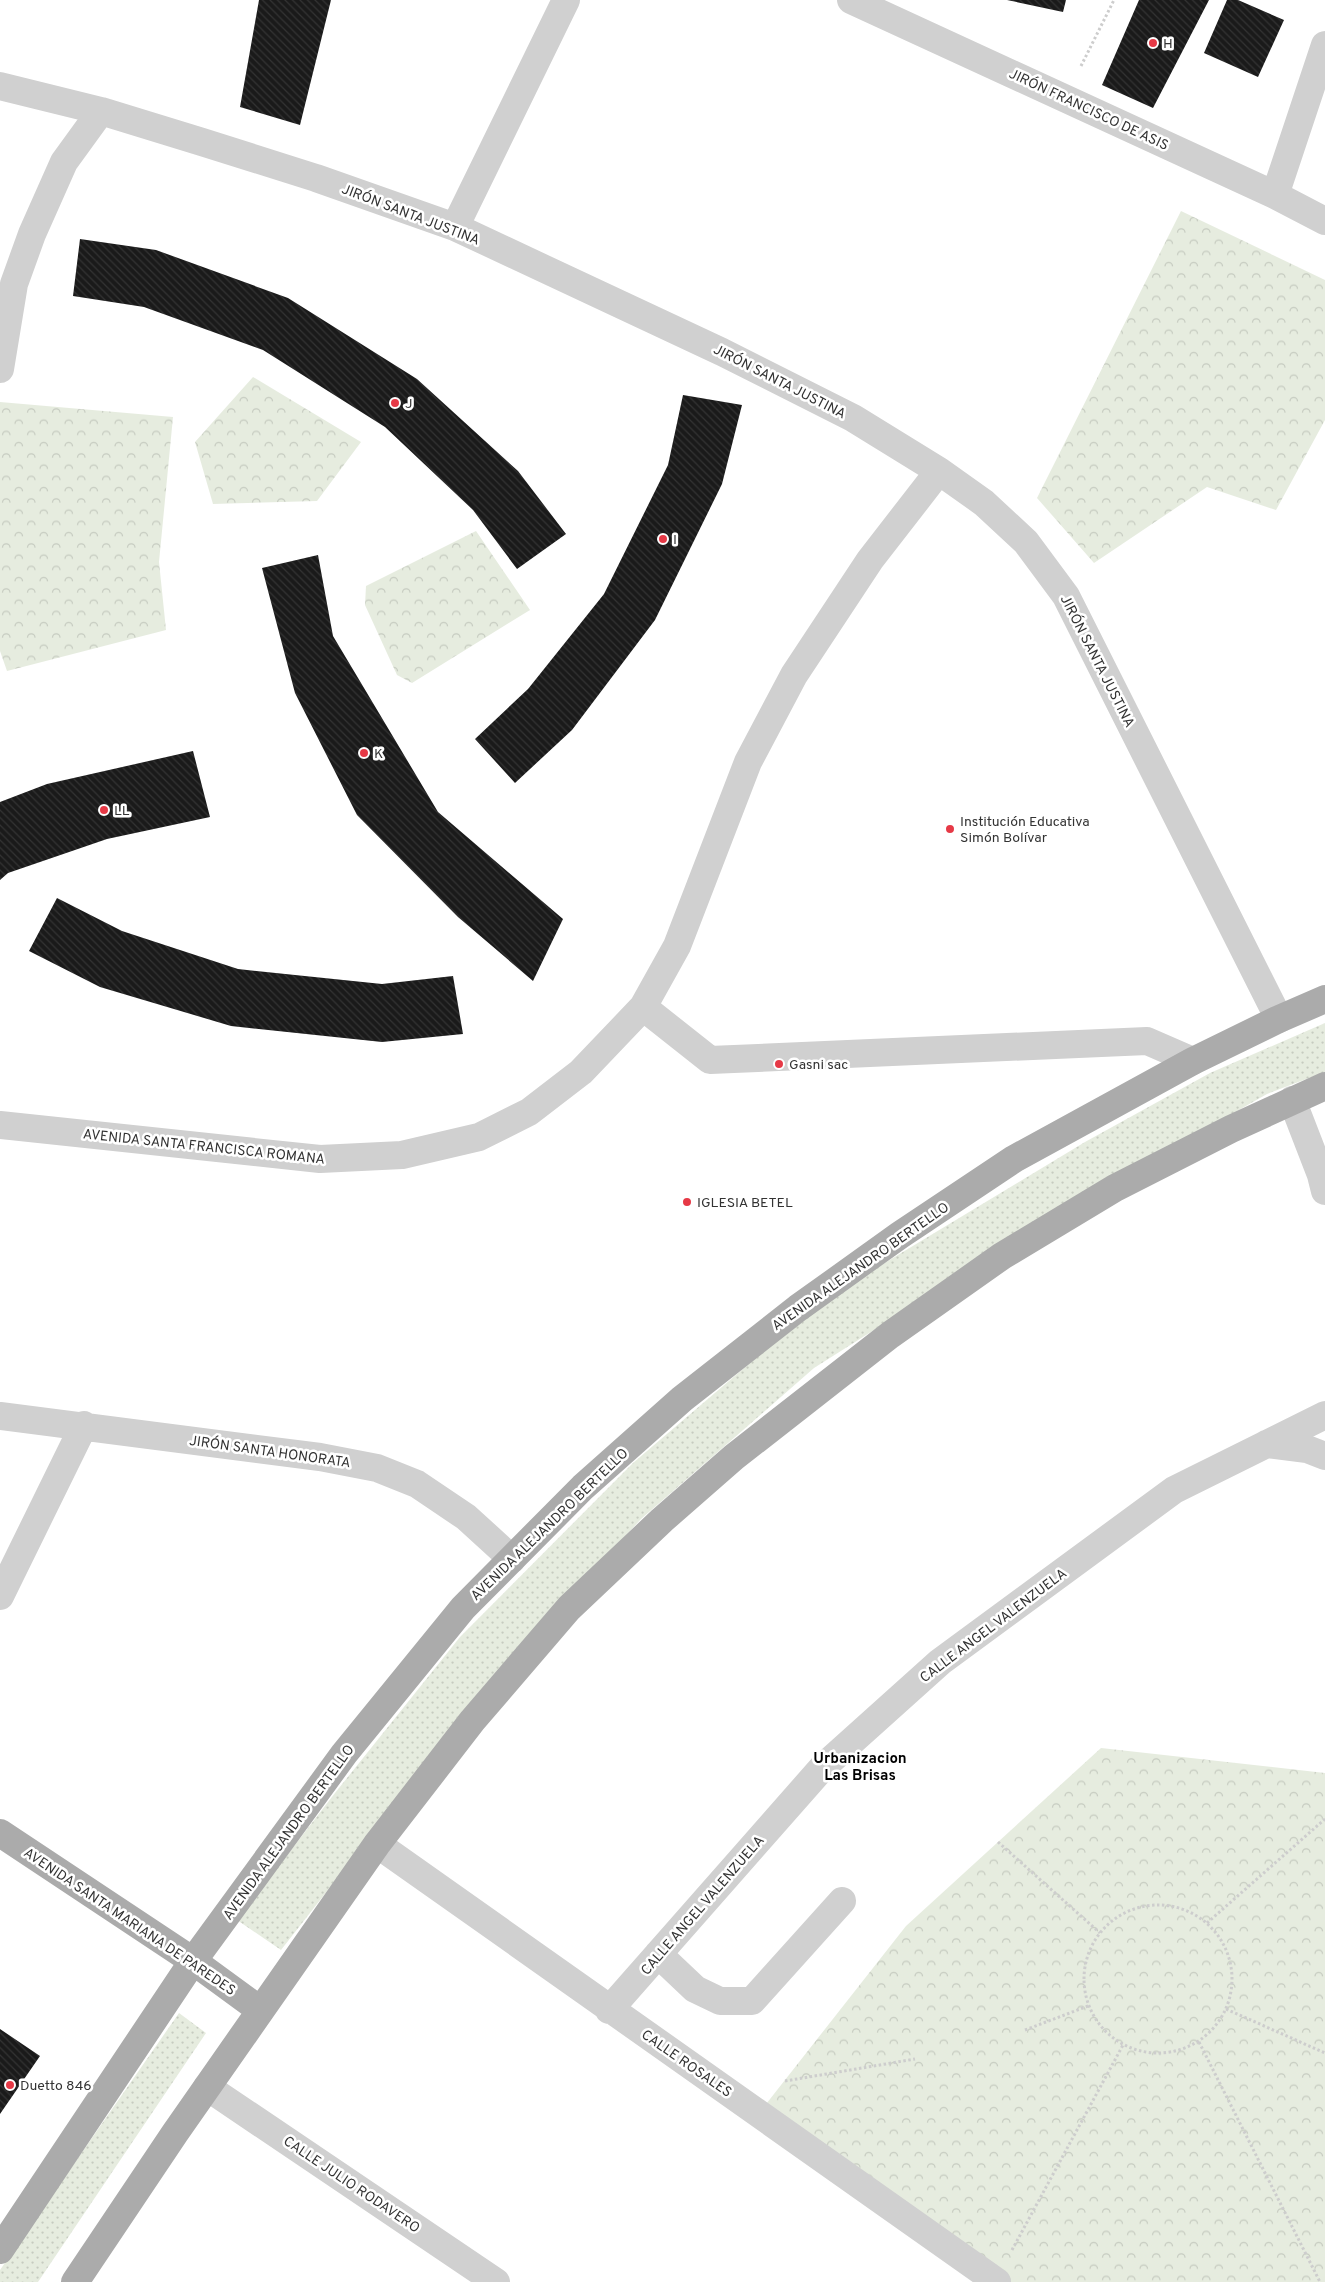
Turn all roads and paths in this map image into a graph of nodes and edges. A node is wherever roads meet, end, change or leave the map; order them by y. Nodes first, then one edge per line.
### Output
1 (566, 0) edge
2 (851, 0) edge
3 (1114, 0) edge
4 (1325, 45) edge
5 (1080, 68) dead end
6 (0, 86) edge
7 (101, 111) junction
8 (1274, 195) junction
9 (1325, 221) edge
10 (455, 228) junction
11 (0, 370) edge
12 (939, 471) junction
13 (1325, 1000) edge
14 (643, 1007) junction
15 (1279, 1019) junction
16 (1193, 1061) junction
17 (1325, 1086) edge
18 (1292, 1100) junction
19 (0, 1124) edge
20 (1325, 1191) edge
21 (1325, 1415) edge
22 (0, 1416) edge
23 (84, 1425) junction
24 (1266, 1444) junction
25 (1325, 1456) edge
26 (512, 1559) junction
27 (0, 1596) edge
28 (1325, 1819) edge
29 (0, 1833) edge
30 (998, 1842) dead end
31 (376, 1844) junction
32 (842, 1901) dead end
33 (1207, 1923) junction
34 (1100, 1933) junction
35 (658, 1954) junction
36 (193, 1961) junction
37 (1088, 2006) junction
38 (1226, 2009) junction
39 (260, 2010) junction
40 (609, 2010) junction
41 (1025, 2030) dead end
42 (1199, 2042) junction
43 (1123, 2045) junction
44 (1325, 2053) edge
45 (916, 2058) dead end
46 (785, 2081) dead end
47 (207, 2087) junction
48 (0, 2250) edge
49 (75, 2282) edge
50 (496, 2282) edge
51 (996, 2282) edge
52 (1320, 2282) edge

1 - 10 street
2 - 8 street, JIRÓN FRANCISCO DE ASIS
3 - 5 path
4 - 8 street
6 - 7 street, JIRÓN SANTA JUSTINA
7 - 10 street, JIRÓN SANTA JUSTINA
7 - 11 street
8 - 9 street, JIRÓN FRANCISCO DE ASIS
10 - 12 street, JIRÓN SANTA JUSTINA
12 - 14 street, AVENIDA SANTA FRANCISCA ROMANA
12 - 15 street, JIRÓN SANTA JUSTINA
13 - 15 main road, AVENIDA ALEJANDRO BERTELLO
14 - 16 street
14 - 19 street, AVENIDA SANTA FRANCISCA ROMANA
15 - 16 main road, AVENIDA ALEJANDRO BERTELLO
16 - 26 main road, AVENIDA ALEJANDRO BERTELLO
17 - 18 main road
18 - 20 street
18 - 31 main road
21 - 24 street, CALLE ANGEL VALENZUELA
22 - 23 street, JIRÓN SANTA HONORATA
23 - 26 street, JIRÓN SANTA HONORATA
23 - 27 street
24 - 25 street
24 - 35 street, CALLE ANGEL VALENZUELA
26 - 36 main road, AVENIDA ALEJANDRO BERTELLO
28 - 33 path
29 - 36 main road, AVENIDA SANTA MARIANA DE PAREDES
30 - 34 path
31 - 39 main road
31 - 40 street, CALLE ROSALES
32 - 35 street
33 - 34 path
33 - 38 path
34 - 37 path
35 - 40 street, CALLE ANGEL VALENZUELA
36 - 39 main road, AVENIDA SANTA MARIANA DE PAREDES
36 - 48 main road, AVENIDA ALEJANDRO BERTELLO
37 - 41 path
37 - 43 path
38 - 42 path
38 - 44 path
39 - 47 main road
40 - 51 street, CALLE ROSALES
42 - 43 path
42 - 52 path
43 - 51 path
45 - 46 path
47 - 49 main road
47 - 50 street, CALLE JULIO RODAVERO

